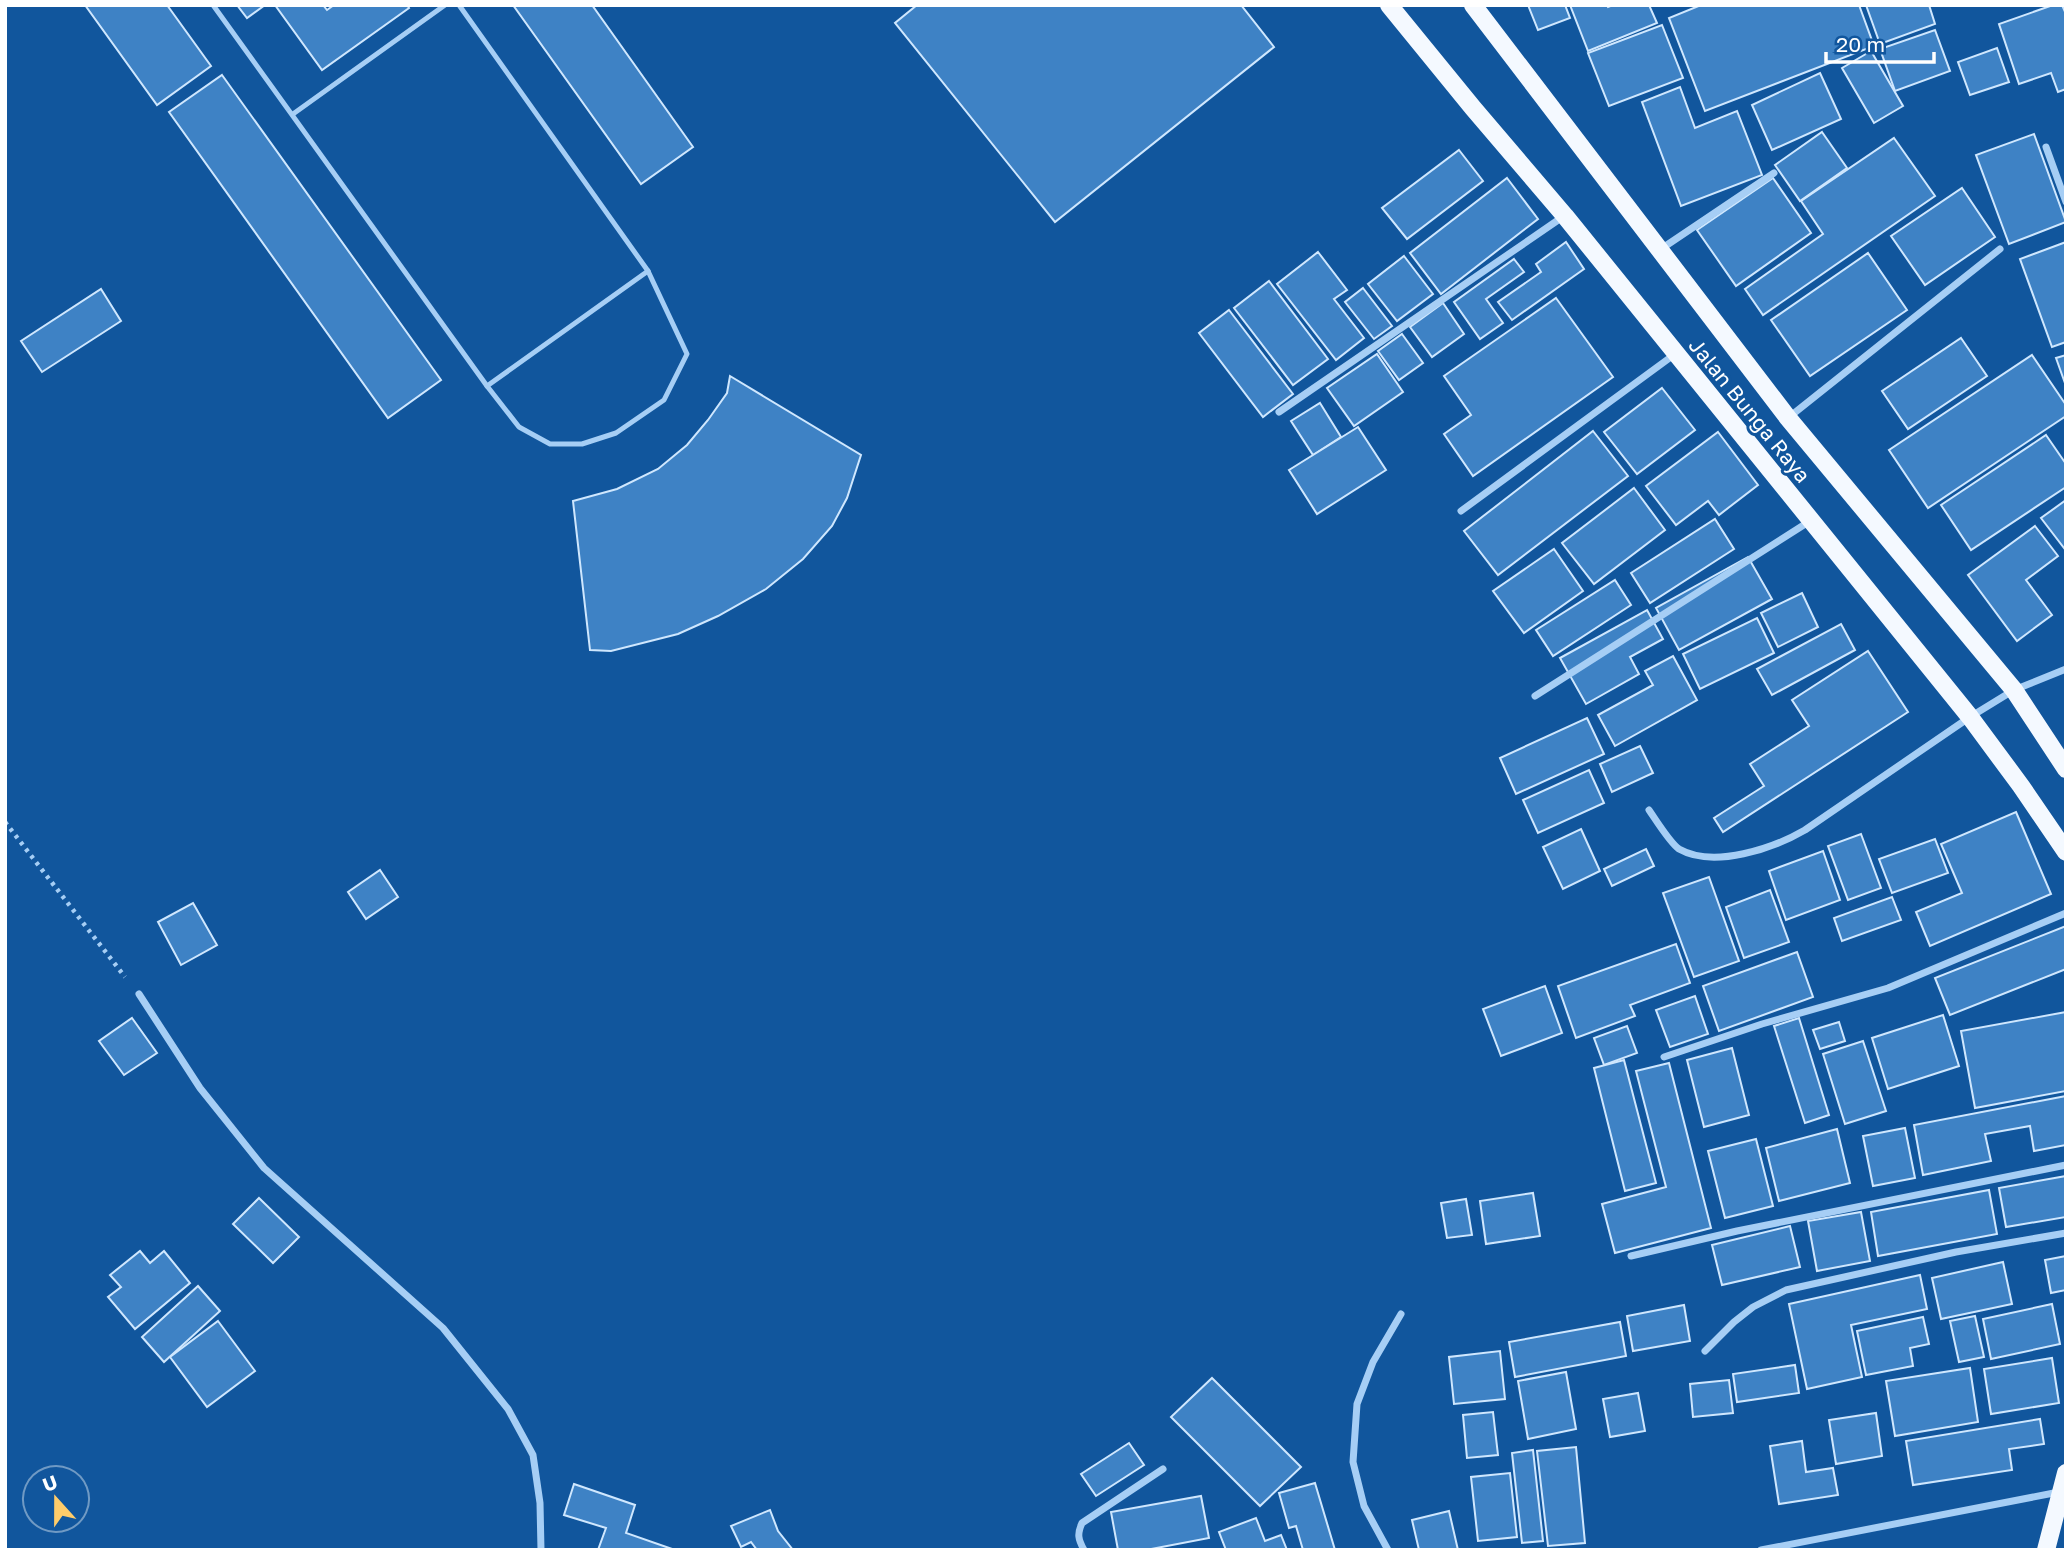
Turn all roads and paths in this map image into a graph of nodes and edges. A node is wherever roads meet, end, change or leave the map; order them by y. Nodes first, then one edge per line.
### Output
1 (213, 5) edge
2 (445, 5) edge
3 (459, 5) edge
4 (1390, 5) edge
5 (1473, 5) edge
6 (293, 114) junction
7 (2046, 147) dead end
8 (1774, 173) dead end
9 (2066, 202) edge
10 (1565, 216) junction
11 (1660, 249) junction
12 (2000, 249) dead end
13 (648, 271) junction
14 (1675, 354) junction
15 (487, 386) junction
16 (1279, 412) dead end
17 (1788, 418) junction
18 (1461, 511) dead end
19 (1810, 520) junction
20 (2066, 669) edge
21 (2014, 690) junction
22 (1535, 696) dead end
23 (1970, 717) junction
24 (2066, 769) edge
25 (1649, 810) dead end
26 (5, 822) edge
27 (2066, 852) edge
28 (2066, 913) edge
29 (139, 994) joint
30 (1664, 1057) dead end
31 (2066, 1165) edge
32 (2066, 1233) edge
33 (1631, 1256) dead end
34 (1401, 1314) dead end
35 (1705, 1351) dead end
36 (1163, 1469) dead end
37 (2066, 1473) edge
38 (2060, 1492) junction
39 (541, 1550) edge
40 (1084, 1550) edge
41 (1388, 1550) edge
42 (1761, 1550) edge
43 (2046, 1550) edge

1 - 6 lane
2 - 6 lane
3 - 13 lane
4 - 10 main road, Jalan Bunga Raya
5 - 11 main road, Jalan Bunga Raya
6 - 15 lane
7 - 9 street
8 - 11 street
10 - 14 main road, Jalan Bunga Raya
10 - 16 street
11 - 17 main road, Jalan Bunga Raya
12 - 17 street
13 - 15 lane
13 - 15 lane
14 - 18 street
14 - 19 main road, Jalan Bunga Raya
17 - 21 main road, Jalan Bunga Raya
19 - 22 street
19 - 23 main road, Jalan Bunga Raya
20 - 21 street
21 - 23 street
21 - 24 main road, Jalan Bunga Raya
23 - 25 street
23 - 27 main road, Jalan Bunga Raya
26 - 29 path
28 - 30 street
29 - 39 street
31 - 33 street
32 - 35 street
34 - 41 street
36 - 40 street
37 - 38 main road
38 - 42 street
38 - 43 main road

